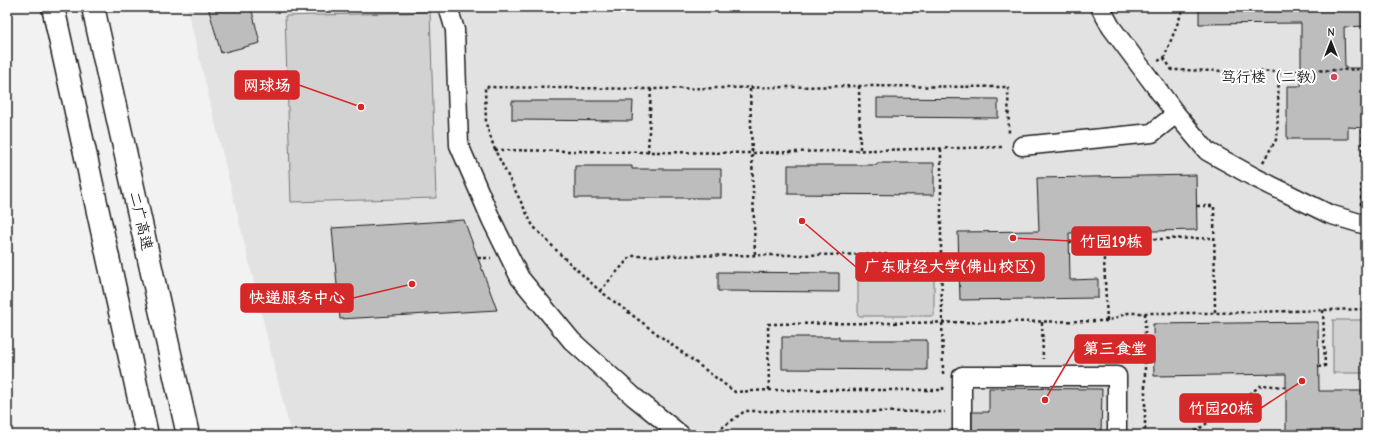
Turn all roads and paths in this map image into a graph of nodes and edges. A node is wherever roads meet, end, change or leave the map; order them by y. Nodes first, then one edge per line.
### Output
1 (53, 7) edge
2 (94, 7) edge
3 (381, 7) edge
4 (448, 7) edge
5 (1100, 7) edge
6 (1184, 7) edge
7 (381, 13) dead end
8 (1164, 58) junction
9 (1143, 68) junction
10 (1366, 69) edge
11 (1279, 72) junction
12 (859, 86) junction
13 (750, 88) junction
14 (651, 89) junction
15 (1176, 114) junction
16 (1363, 127) dead end
17 (1015, 146) junction
18 (941, 149) junction
19 (495, 150) junction
20 (860, 150) junction
21 (648, 152) junction
22 (752, 153) junction
23 (1254, 177) junction
24 (1361, 198) dead end
25 (1197, 206) dead end
26 (1366, 225) edge
27 (1214, 238) junction
28 (1103, 240) junction
29 (1069, 242) dead end
30 (941, 254) junction
31 (755, 255) junction
32 (600, 291) junction
33 (1366, 309) edge
34 (1322, 310) junction
35 (1145, 313) junction
36 (1215, 313) junction
37 (1107, 321) junction
38 (943, 322) junction
39 (1042, 322) junction
40 (1154, 346) dead end
41 (1145, 347) junction
42 (1318, 366) dead end
43 (943, 374) dead end
44 (1043, 376) junction
45 (943, 382) dead end
46 (1286, 387) dead end
47 (769, 390) junction
48 (962, 412) junction
49 (188, 431) edge
50 (146, 432) edge
51 (680, 435) edge
52 (712, 435) edge
53 (962, 435) edge
54 (1116, 435) edge
55 (1145, 435) edge
56 (1190, 435) edge

1 - 50 highway
2 - 49 highway, 二广高速
3 - 7 path
4 - 51 street
5 - 9 street
6 - 8 path
8 - 9 path
8 - 11 path
9 - 15 street
10 - 11 path
11 - 23 path
12 - 13 path
12 - 17 path
12 - 20 path
13 - 14 path
13 - 22 path
14 - 19 path
14 - 21 path
15 - 17 street
15 - 23 street
16 - 24 path
17 - 18 path
18 - 20 path
18 - 30 path
19 - 21 path
19 - 32 path
20 - 22 path
21 - 22 path
22 - 31 path
23 - 26 street
25 - 27 path
27 - 28 path
27 - 36 path
28 - 29 path
28 - 37 path
30 - 31 path
30 - 38 path
31 - 32 path
32 - 47 path
33 - 34 path
34 - 36 path
34 - 42 path
35 - 36 path
35 - 37 path
35 - 41 path
37 - 39 path
38 - 39 path
38 - 43 path
38 - 47 path
39 - 44 path
40 - 41 path
41 - 55 path
44 - 48 street
44 - 54 street
45 - 47 path
46 - 56 path
48 - 52 path
48 - 53 street

